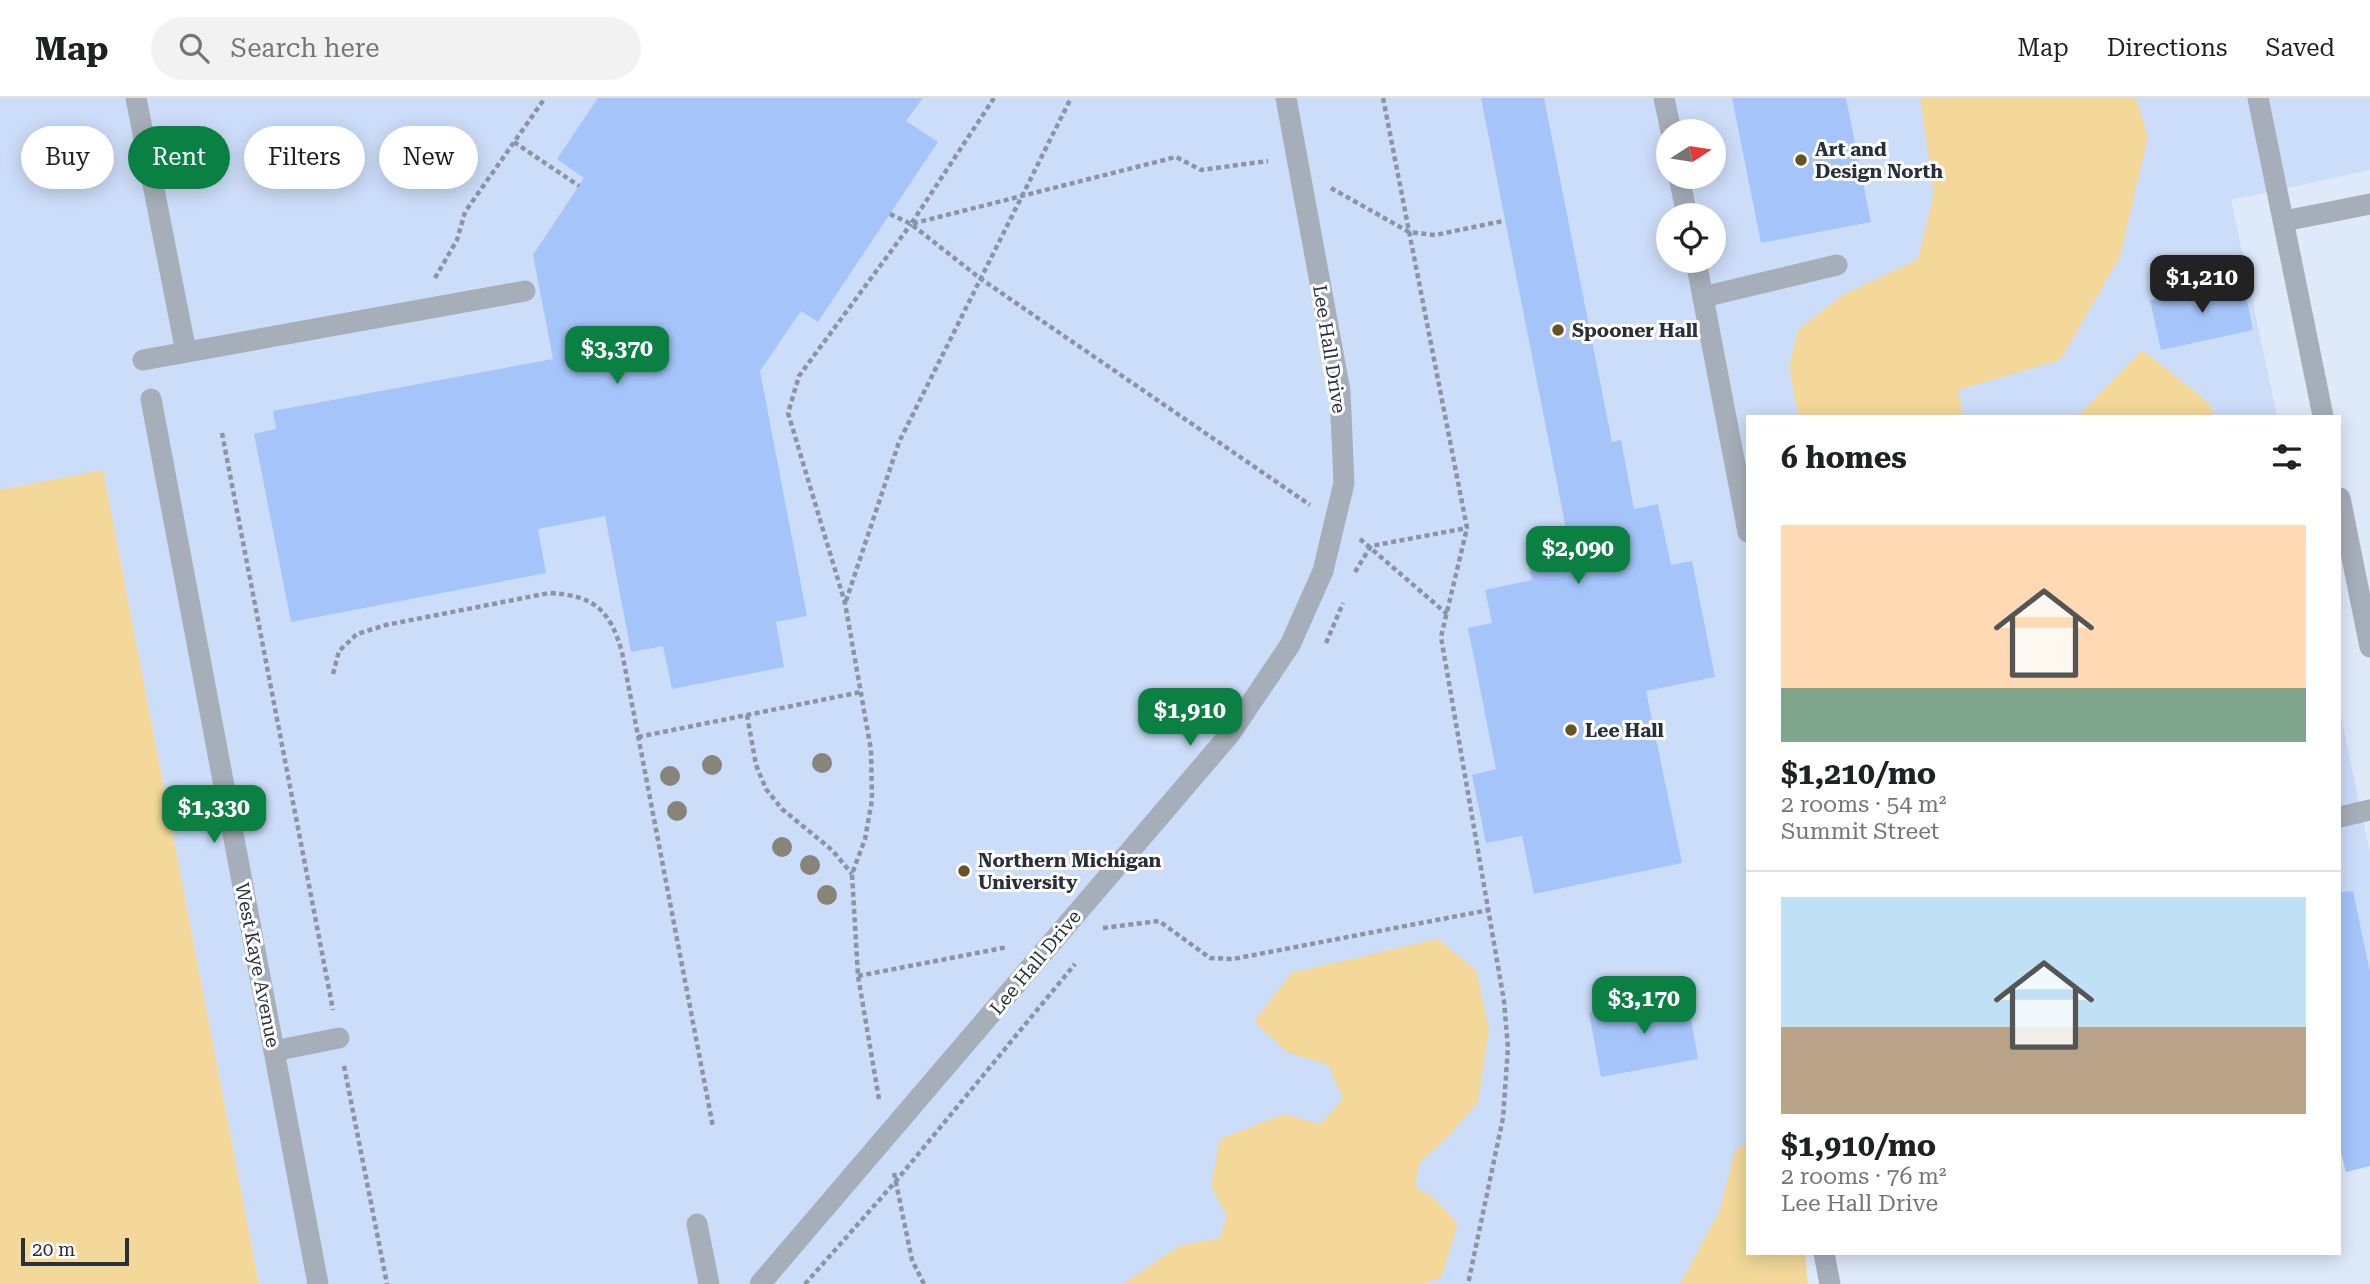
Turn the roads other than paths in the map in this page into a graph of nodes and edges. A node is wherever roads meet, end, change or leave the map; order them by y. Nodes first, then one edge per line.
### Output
1 (136, 98) edge
2 (1286, 98) edge
3 (1664, 98) edge
4 (2258, 98) edge
5 (1668, 119) edge
6 (2370, 204) edge
7 (2284, 221) junction
8 (1837, 265) dead end
9 (1698, 273) edge
10 (525, 291) dead end
11 (1703, 297) junction
12 (186, 352) junction
13 (143, 360) dead end
14 (151, 399) dead end
15 (2323, 415) edge
16 (2341, 503) edge
17 (1746, 522) edge
18 (2370, 647) edge
19 (2370, 810) edge
20 (2341, 817) edge
21 (339, 1038) road end
22 (274, 1051) junction
23 (697, 1224) dead end
24 (1824, 1255) edge
25 (318, 1284) edge
26 (709, 1284) edge
27 (760, 1284) edge
28 (1830, 1284) edge

1 - 12 street
2 - 27 street, Lee Hall Drive
3 - 5 street
4 - 7 street
6 - 7 street
7 - 15 street
8 - 11 street
9 - 11 street
10 - 12 street
11 - 17 street
12 - 13 street
14 - 22 street, West Kaye Avenue
16 - 18 street
19 - 20 street
21 - 22 street
22 - 25 street, West Kaye Avenue
23 - 26 street
24 - 28 street

